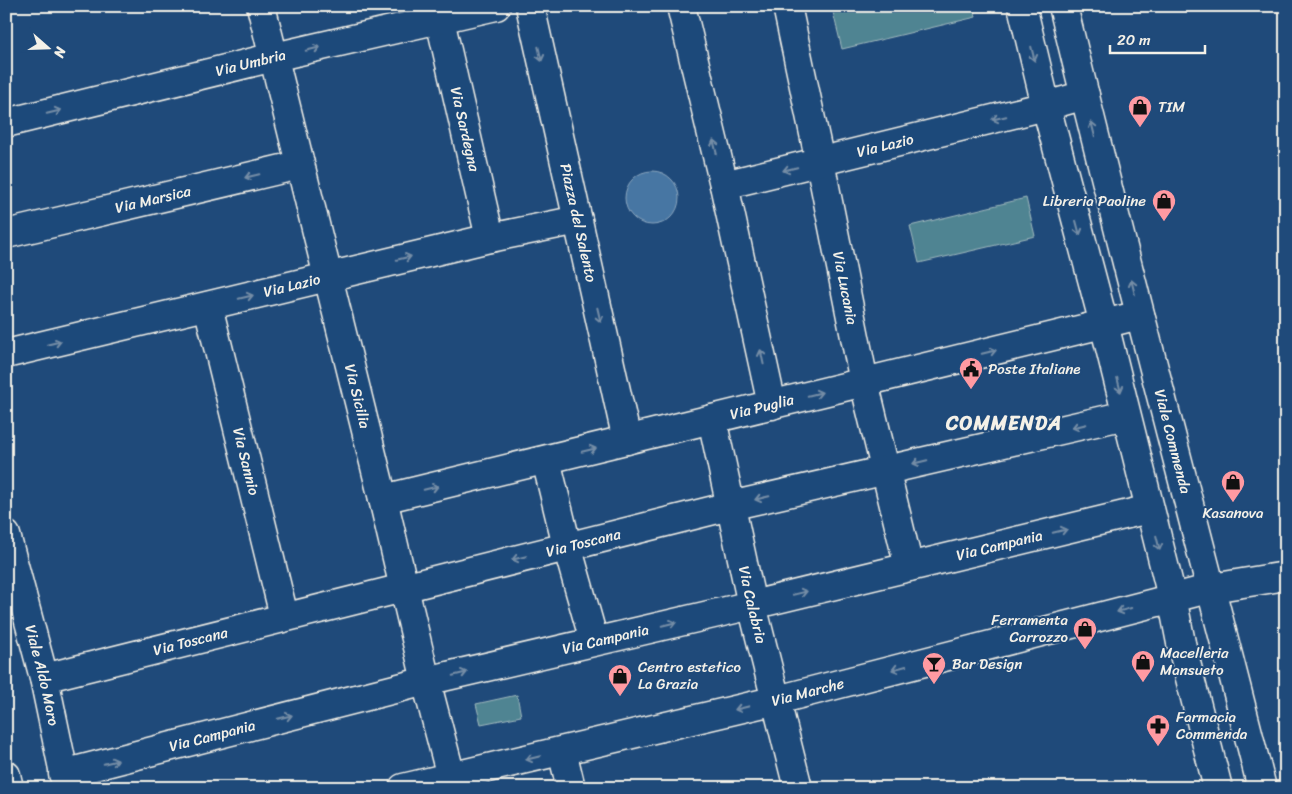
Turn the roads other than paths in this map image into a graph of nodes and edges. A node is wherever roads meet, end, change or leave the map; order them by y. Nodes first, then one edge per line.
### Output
1 (261, 6) edge
2 (496, 6) edge
3 (530, 6) edge
4 (681, 6) edge
5 (787, 6) edge
6 (1022, 6) edge
7 (1063, 6) edge
8 (440, 20) junction
9 (274, 57) junction
10 (1085, 95) junction
11 (1046, 106) junction
12 (6, 124) edge
13 (820, 162) junction
14 (299, 165) junction
15 (724, 185) junction
16 (578, 220) junction
17 (6, 234) edge
18 (490, 238) junction
19 (328, 276) junction
20 (208, 306) junction
21 (1140, 315) junction
22 (1104, 324) junction
23 (6, 354) edge
24 (864, 382) junction
25 (772, 405) junction
26 (1126, 415) junction
27 (712, 420) junction
28 (627, 440) junction
29 (546, 460) junction
30 (886, 470) junction
31 (383, 499) junction
32 (730, 506) junction
33 (1149, 509) junction
34 (6, 534) edge
35 (567, 546) junction
36 (909, 567) junction
37 (1286, 576) edge
38 (402, 587) junction
39 (1212, 588) junction
40 (1172, 598) junction
41 (752, 605) junction
42 (284, 616) junction
43 (594, 641) junction
44 (44, 678) junction
45 (426, 681) junction
46 (777, 700) junction
47 (562, 751) junction
48 (6, 775) edge
49 (65, 781) edge
50 (453, 782) edge
51 (9, 788) edge
52 (404, 788) edge
53 (571, 788) edge
54 (798, 788) edge
55 (1218, 788) edge
56 (1262, 788) edge

1 - 9 street, Via Sicilia
2 - 8 street, Via Umbria
3 -> 16 street, Piazza del Salento
15 -> 4 street
5 - 13 street, Via Lucania
6 -> 11 street
7 - 10 street, Viale Commenda
9 -> 8 street, Via Umbria
8 - 18 street, Via Sardegna
12 -> 9 street, Via Umbria
9 - 14 street, Via Sicilia
10 - 11 street
21 -> 10 street, Viale Commenda
11 -> 13 street, Via Lazio
11 -> 22 street
13 -> 15 street, Via Lazio
13 - 24 street, Via Lucania
14 -> 17 street, Via Marsica
14 - 19 street, Via Sicilia
25 -> 15 street
16 - 18 street, Via Lazio
16 -> 28 street, Piazza del Salento
19 -> 18 street, Via Lazio
20 -> 19 street, Via Lazio
19 - 31 street, Via Sicilia
23 -> 20 street, Via Lazio
20 - 42 street, Via Sannio
21 - 22 street, Via Puglia
21 - 39 street, Viale Commenda
24 -> 22 street, Via Puglia
22 -> 26 street
25 -> 24 street, Via Puglia
24 - 30 street, Via Lucania
25 - 27 street, Via Puglia
26 -> 30 street, Via Toscana
26 - 33 street
27 - 28 street, Via Puglia
27 - 32 street, Via Calabria
29 -> 28 street, Via Puglia
31 -> 29 street, Via Puglia
29 - 35 street
30 -> 32 street, Via Toscana
30 - 36 street, Via Lucania
31 - 38 street, Via Sicilia
32 - 35 street, Via Toscana
32 - 41 street, Via Calabria
36 -> 33 street, Via Campania
33 -> 40 street
34 - 44 street, Viale Aldo Moro
35 -> 38 street, Via Toscana
35 - 43 street
41 -> 36 street, Via Campania
37 - 39 street, Via Marche
38 - 42 street, Via Toscana
38 - 45 street, Via Sicilia
39 - 40 street, Via Marche
39 - 56 street, Viale Commenda
40 -> 46 street, Via Marche
40 - 55 street
43 -> 41 street, Via Campania
41 - 46 street, Via Calabria
42 - 44 street, Via Toscana
45 -> 43 street, Via Campania
44 - 49 street, Viale Aldo Moro
49 -> 45 street, Via Campania
45 - 50 street, Via Sicilia
46 -> 47 street, Via Marche
46 - 54 street, Via Calabria
47 -> 50 street, Via Marche
47 - 53 street
48 - 51 street
50 - 52 street, Via Marche

